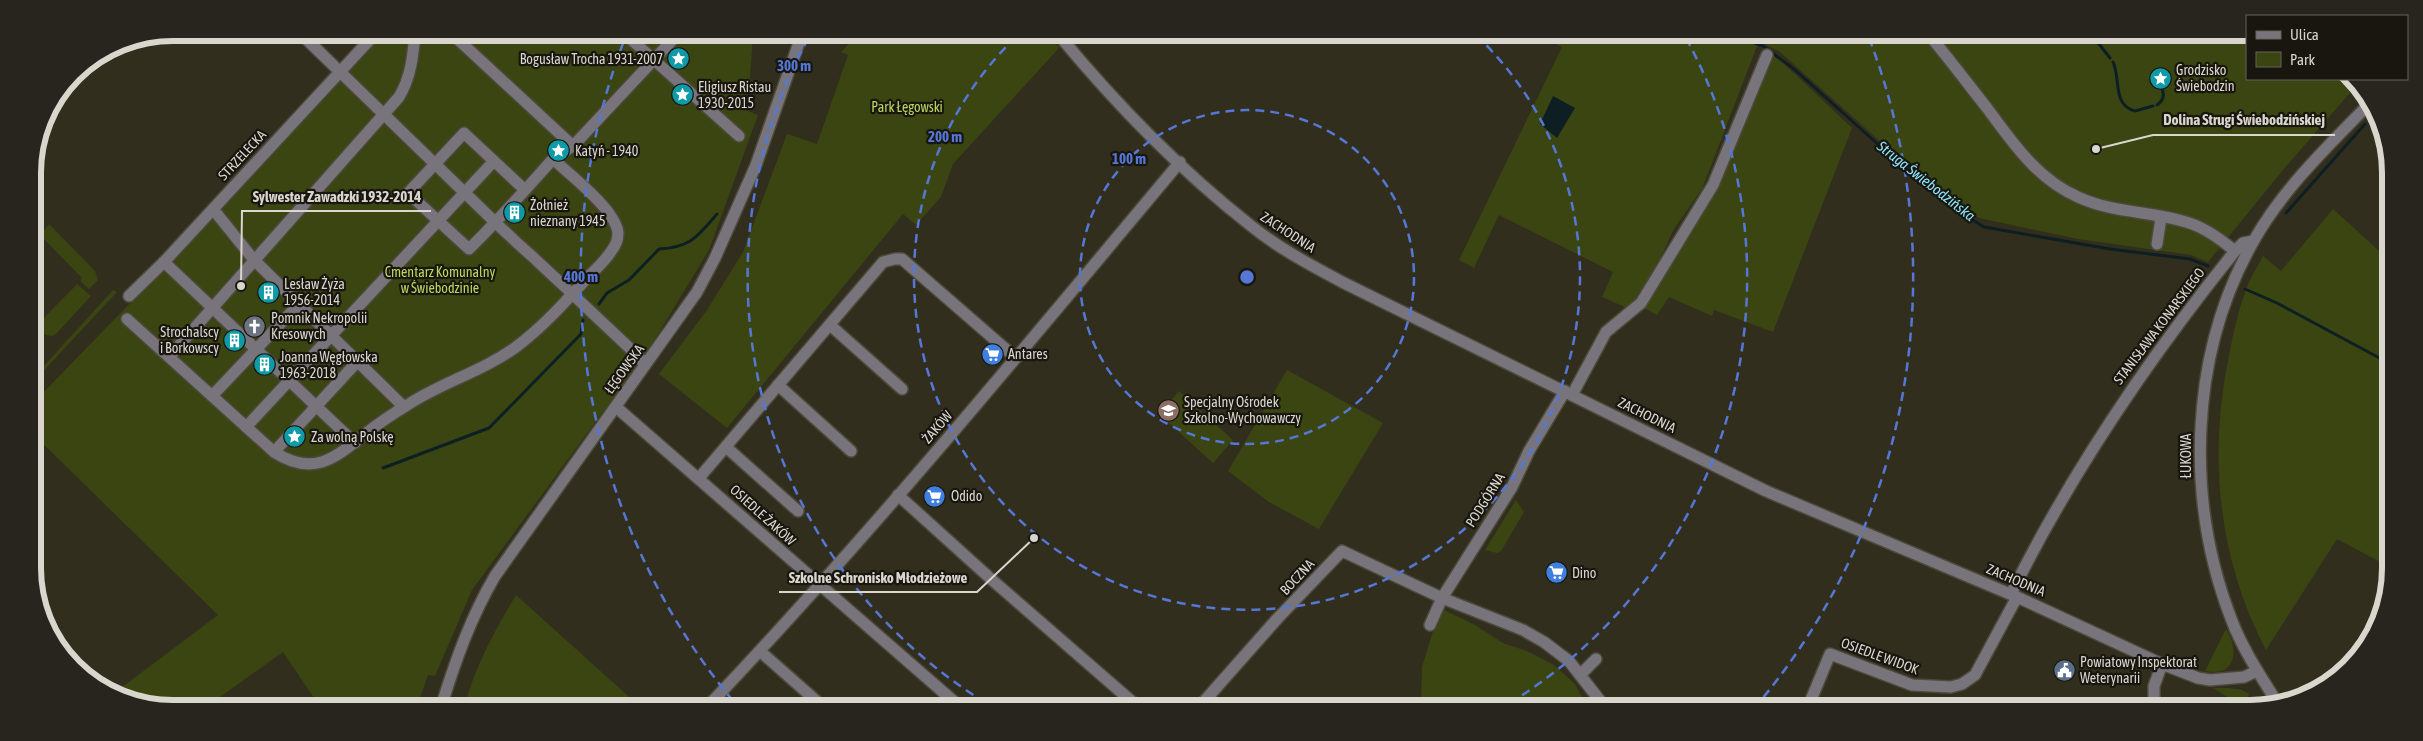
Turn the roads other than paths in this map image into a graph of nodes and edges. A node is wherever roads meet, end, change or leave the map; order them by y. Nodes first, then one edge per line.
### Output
1 (1934, 41) edge
2 (309, 42) edge
3 (368, 42) edge
4 (414, 42) edge
5 (461, 42) edge
6 (633, 42) edge
7 (671, 42) edge
8 (799, 42) edge
9 (1065, 42) edge
10 (1767, 55) dead end
11 (653, 60) junction
12 (339, 72) junction
13 (2365, 108) edge
14 (383, 114) junction
15 (739, 136) dead end
16 (573, 146) junction
17 (553, 159) junction
18 (494, 161) junction
19 (1180, 162) junction
20 (434, 163) junction
21 (525, 190) junction
22 (464, 193) junction
23 (213, 209) junction
24 (2161, 218) junction
25 (437, 221) junction
26 (497, 224) junction
27 (2253, 241) junction
28 (2156, 244) dead end
29 (2235, 251) junction
30 (254, 260) junction
31 (164, 262) junction
32 (569, 290) junction
33 (129, 296) dead end
34 (299, 304) junction
35 (213, 309) junction
36 (127, 319) dead end
37 (830, 326) junction
38 (330, 335) junction
39 (256, 349) junction
40 (169, 357) junction
41 (1016, 358) junction
42 (358, 362) junction
43 (645, 365) junction
44 (289, 380) junction
45 (778, 385) junction
46 (902, 389) dead end
47 (1568, 393) junction
48 (212, 396) junction
49 (317, 406) junction
50 (404, 407) junction
51 (616, 407) junction
52 (246, 427) junction
53 (355, 443) junction
54 (726, 447) junction
55 (851, 451) dead end
56 (274, 452) junction
57 (699, 478) junction
58 (898, 495) junction
59 (798, 511) dead end
60 (820, 586) junction
61 (2014, 595) junction
62 (1442, 598) junction
63 (1430, 625) dead end
64 (761, 652) junction
65 (1596, 659) dead end
66 (2162, 664) junction
67 (2257, 671) junction
68 (1580, 675) junction
69 (2274, 697) edge
70 (1599, 699) edge
71 (1811, 699) edge
72 (2154, 699) edge
73 (443, 700) edge
74 (714, 700) edge
75 (815, 700) edge
76 (951, 700) edge
77 (1130, 700) edge
78 (1206, 700) edge

1 - 24 street
2 - 12 street
3 - 12 street, STRZELECKA
4 - 14 street
5 - 16 street
6 - 11 street
7 - 11 street
8 - 43 street, ŁĘGOWSKA
9 - 19 street, ZACHODNIA
10 - 47 street, PODGÓRNA
11 - 15 street
11 - 16 street
12 - 14 street
12 - 23 street, STRZELECKA
13 - 27 street, STANISŁAWA KONARSKIEGO
14 - 20 street
14 - 30 street
16 - 17 street
17 - 21 street
17 - 32 street
18 - 20 street
18 - 21 street
18 - 22 street
19 - 41 street, ŻAKÓW
19 - 47 street, ZACHODNIA
20 - 22 street
20 - 25 street
21 - 26 street
22 - 25 street
22 - 26 street
23 - 30 street
23 - 31 street, STRZELECKA
24 - 28 street
24 - 29 street
25 - 26 street
25 - 38 street
26 - 32 street
27 - 29 street, STANISŁAWA KONARSKIEGO
27 - 67 street, ŁUKOWA
29 - 61 street, STANISŁAWA KONARSKIEGO
30 - 34 street
30 - 35 street
31 - 33 street, STRZELECKA
31 - 35 street
32 - 43 street
32 - 50 street
34 - 38 street
34 - 39 street
35 - 39 street
35 - 40 street
36 - 40 street
37 - 41 street
37 - 45 street
37 - 46 street
38 - 42 street
38 - 44 street
39 - 44 street
39 - 48 street
40 - 48 street
41 - 58 street, ŻAKÓW
42 - 49 street
42 - 50 street
43 - 51 street, ŁĘGOWSKA
44 - 49 street
44 - 52 street
45 - 54 street
45 - 55 street
47 - 61 street, ZACHODNIA
47 - 62 street, PODGÓRNA
48 - 52 street
49 - 53 street
49 - 56 street
50 - 53 street
51 - 57 street, OSIEDLE ŻAKÓW
51 - 73 street, ŁĘGOWSKA
52 - 56 street
53 - 56 street
54 - 57 street
54 - 59 street
57 - 60 street, OSIEDLE ŻAKÓW
58 - 60 street, ŻAKÓW
58 - 77 street
60 - 64 street, ŻAKÓW
60 - 76 street, OSIEDLE ŻAKÓW
61 - 66 street, ZACHODNIA
61 - 71 street, OSIEDLE WIDOK
62 - 63 street, PODGÓRNA
62 - 68 street
62 - 78 street, BOCZNA
64 - 74 street, ŻAKÓW
64 - 75 street
65 - 68 street
66 - 67 street, ZACHODNIA
66 - 72 street
67 - 69 street
68 - 70 street

